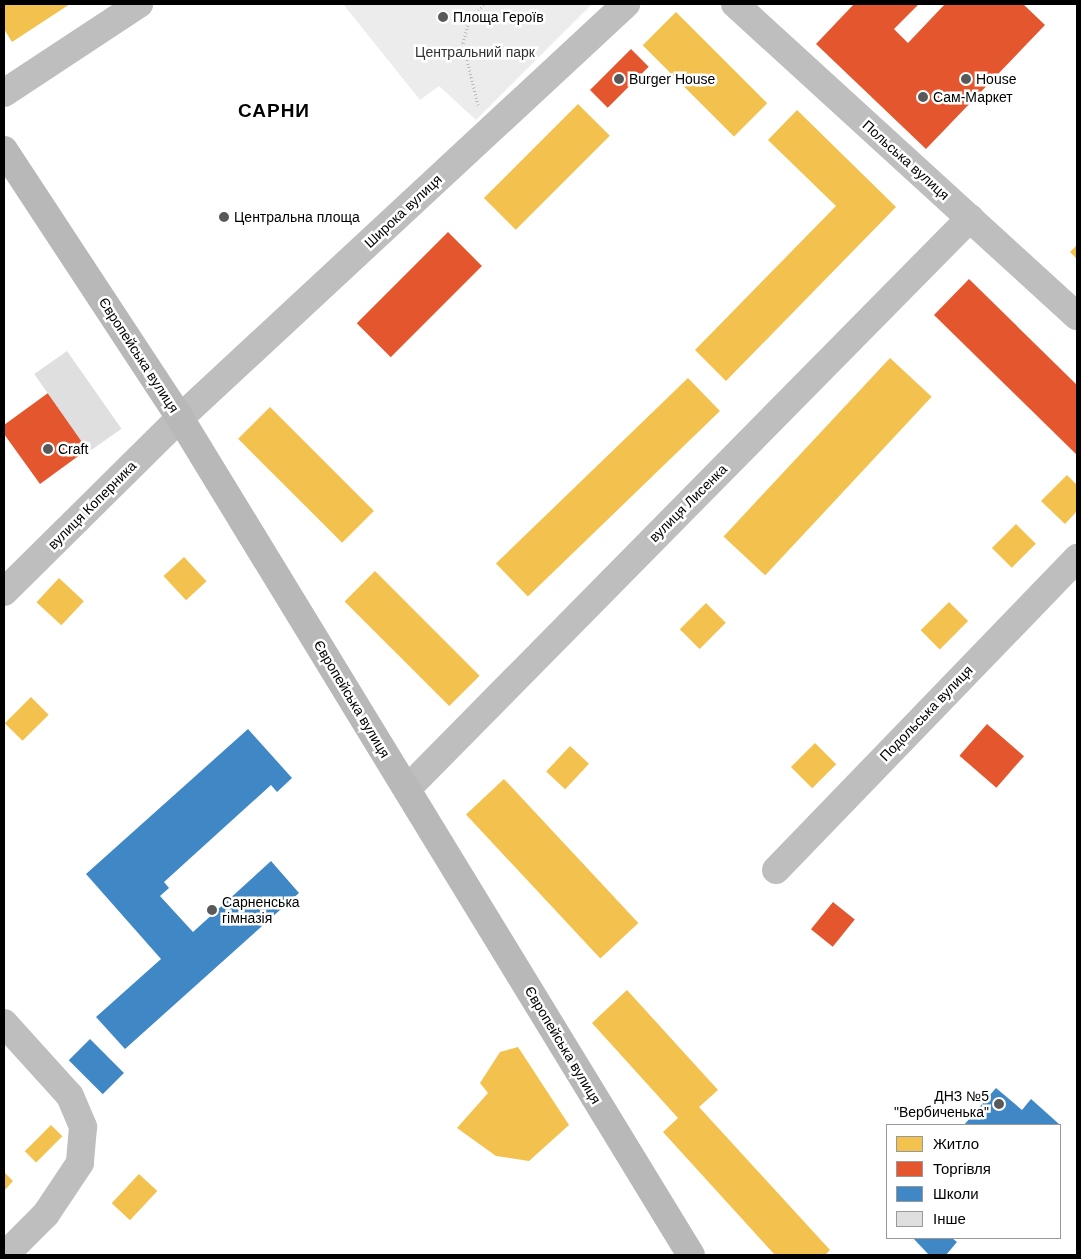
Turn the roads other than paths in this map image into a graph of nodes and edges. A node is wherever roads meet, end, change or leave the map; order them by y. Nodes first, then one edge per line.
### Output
1 (139, 4) edge
2 (626, 4) edge
3 (735, 4) edge
4 (4, 93) edge
5 (4, 150) edge
6 (970, 218) junction
7 (1077, 316) edge
8 (180, 418) junction
9 (1077, 558) edge
10 (4, 592) edge
11 (407, 789) junction
12 (776, 870) dead end
13 (4, 1023) edge
14 (5, 1255) edge
15 (691, 1255) edge

1 - 4 street
2 - 8 street, Широка вулиця
3 - 6 street, Польська вулиця
5 - 8 main road, Європейська вулиця
6 - 7 street, Польська вулиця
6 - 11 street, вулиця Лисенка
8 - 10 street, вулиця Коперника
8 - 11 main road, Європейська вулиця
9 - 12 street, Подольська вулиця
11 - 15 main road, Європейська вулиця
13 - 14 street

